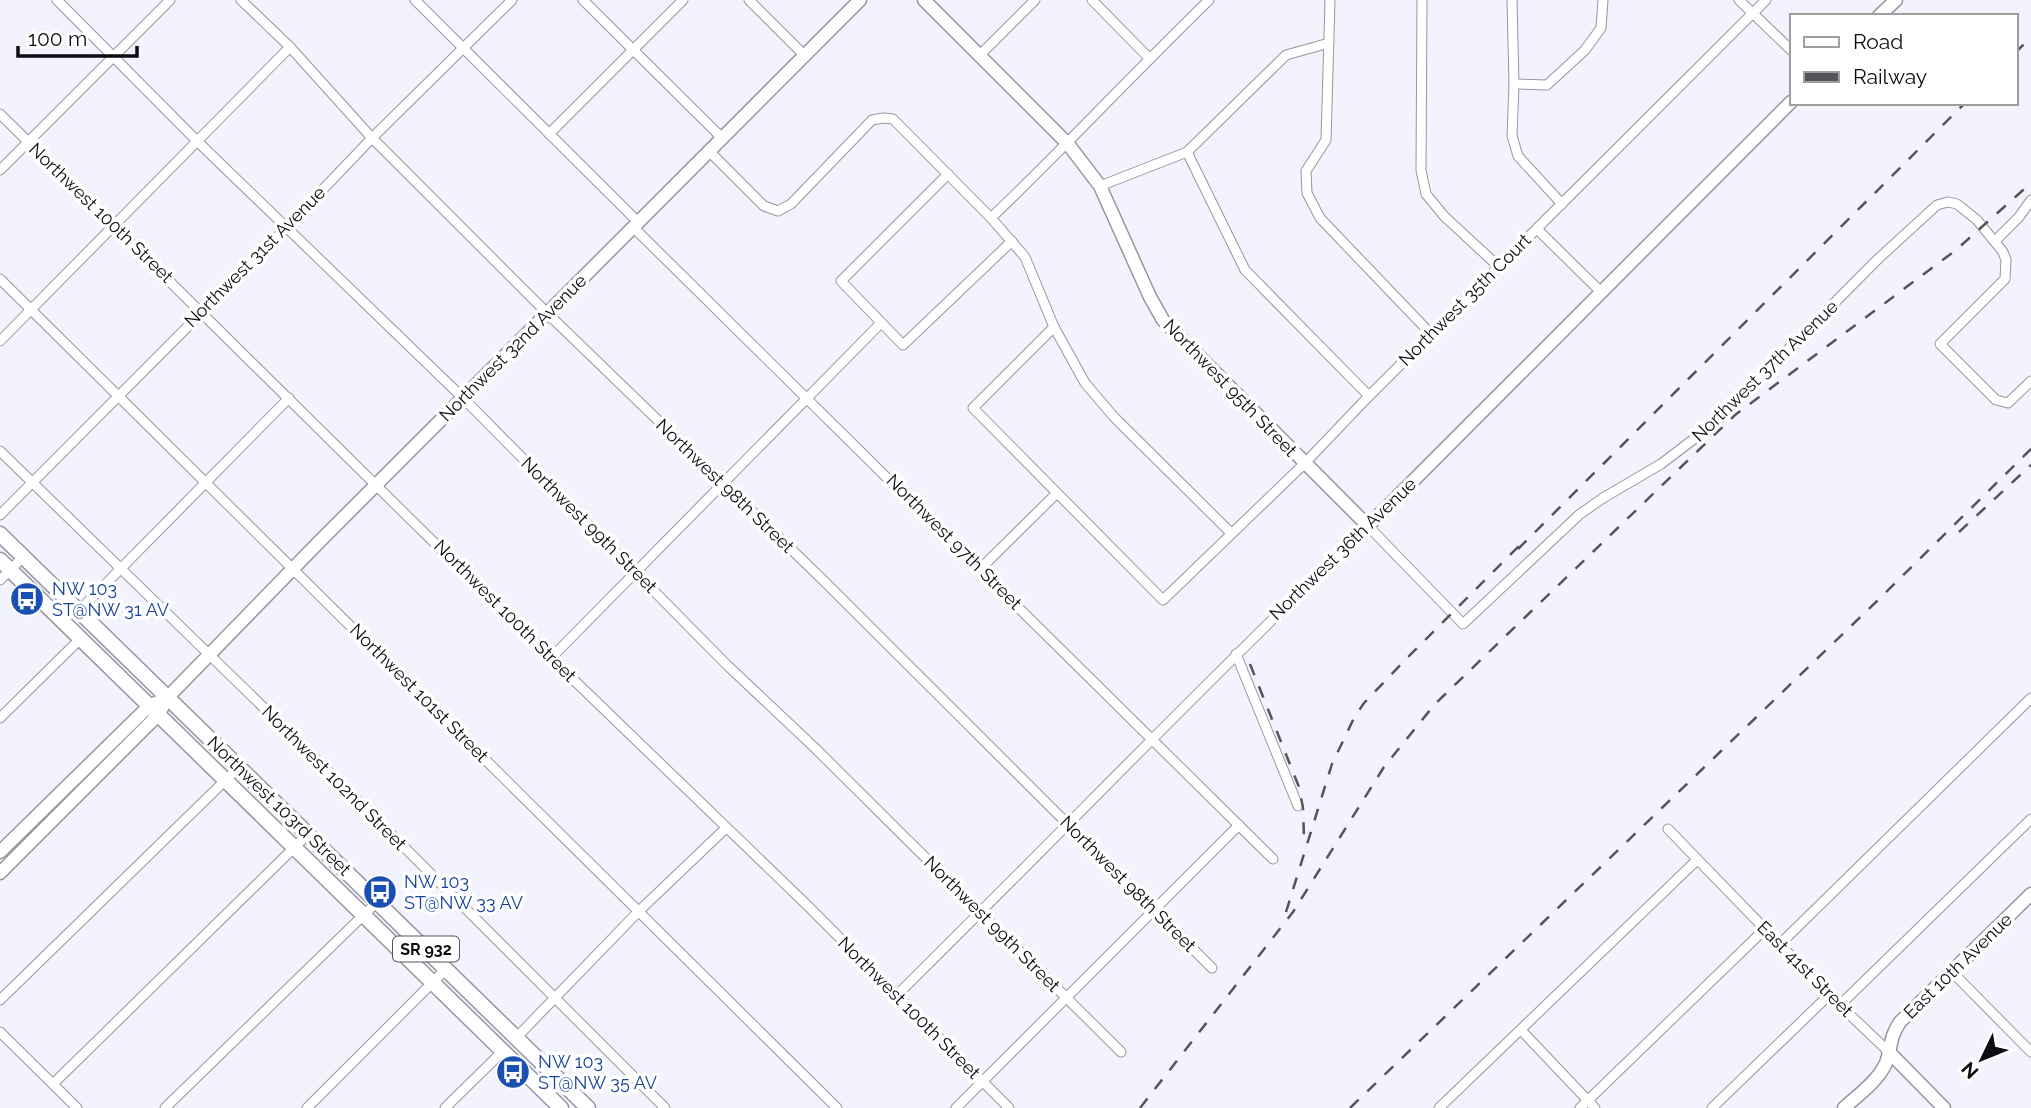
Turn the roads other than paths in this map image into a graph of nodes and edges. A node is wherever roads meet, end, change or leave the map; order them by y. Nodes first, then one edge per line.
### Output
1 (57, 0) edge
2 (170, 0) edge
3 (242, 0) edge
4 (415, 0) edge
5 (512, 0) edge
6 (583, 0) edge
7 (683, 0) edge
8 (749, 0) edge
9 (860, 0) edge
10 (924, 0) edge
11 (1035, 0) edge
12 (1092, 0) edge
13 (1209, 0) edge
14 (1329, 0) edge
15 (1422, 0) edge
16 (1512, 0) edge
17 (1603, 0) edge
18 (1739, 0) edge
19 (1766, 0) edge
20 (1896, 0) edge
21 (1753, 14) junction
22 (1882, 14) edge
23 (1329, 43) junction
24 (290, 47) junction
25 (463, 48) junction
26 (1790, 49) edge
27 (633, 50) junction
28 (114, 55) junction
29 (804, 55) junction
30 (980, 55) junction
31 (1149, 58) junction
32 (1514, 84) junction
33 (1790, 103) edge
34 (0, 114) edge
35 (549, 134) junction
36 (372, 138) junction
37 (722, 138) junction
38 (29, 142) junction
39 (198, 142) junction
40 (1068, 144) junction
41 (709, 150) junction
42 (1187, 152) junction
43 (0, 170) edge
44 (948, 174) junction
45 (1100, 186) junction
46 (2031, 200) edge
47 (1562, 204) junction
48 (991, 218) junction
49 (636, 224) junction
50 (114, 226) junction
51 (286, 228) junction
52 (1537, 229) junction
53 (1996, 240) junction
54 (1012, 241) junction
55 (1499, 267) junction
56 (0, 279) edge
57 (1602, 293) junction
58 (31, 310) junction
59 (201, 312) junction
60 (547, 313) junction
61 (881, 323) junction
62 (1054, 327) junction
63 (1432, 334) junction
64 (0, 341) edge
65 (2031, 381) edge
66 (119, 396) junction
67 (1369, 396) junction
68 (289, 398) junction
69 (463, 398) junction
70 (809, 399) junction
71 (0, 451) edge
72 (1304, 464) junction
73 (32, 482) junction
74 (205, 483) junction
75 (377, 484) junction
76 (723, 485) junction
77 (1056, 494) junction
78 (0, 515) edge
79 (1368, 526) junction
80 (1231, 533) junction
81 (0, 534) edge
82 (24, 556) junction
83 (120, 567) junction
84 (293, 568) junction
85 (981, 568) junction
86 (3, 570) edge
87 (637, 573) junction
88 (79, 611) junction
89 (1463, 624) joint
90 (81, 638) junction
91 (1236, 654) junction
92 (209, 655) junction
93 (551, 657) junction
94 (168, 697) junction
95 (2031, 698) edge
96 (154, 710) junction
97 (0, 718) edge
98 (1153, 741) junction
99 (239, 767) junction
100 (226, 780) junction
101 (1298, 806) dead end
102 (2031, 819) edge
103 (1067, 824) junction
104 (1239, 825) junction
105 (726, 828) junction
106 (1668, 829) dead end
107 (308, 834) junction
108 (294, 848) junction
109 (0, 852) edge
110 (1273, 859) dead end
111 (1698, 860) junction
112 (0, 873) edge
113 (2031, 894) edge
114 (377, 902) junction
115 (1153, 909) junction
116 (639, 911) junction
117 (980, 912) junction
118 (364, 917) junction
119 (1765, 929) junction
120 (1780, 943) junction
121 (1212, 968) dead end
122 (446, 969) junction
123 (1952, 972) junction
124 (433, 983) junction
125 (1829, 995) junction
126 (896, 996) junction
127 (555, 998) junction
128 (1067, 998) junction
129 (0, 1000) edge
130 (1840, 1005) junction
131 (467, 1017) junction
132 (1521, 1030) junction
133 (0, 1032) edge
134 (516, 1038) junction
135 (503, 1051) junction
136 (1888, 1051) junction
137 (1121, 1052) dead end
138 (2031, 1052) edge
139 (552, 1073) junction
140 (982, 1082) junction
141 (53, 1084) junction
142 (1588, 1100) junction
143 (77, 1108) edge
144 (165, 1108) edge
145 (307, 1108) edge
146 (445, 1108) edge
147 (561, 1108) edge
148 (587, 1108) edge
149 (666, 1108) edge
150 (837, 1108) edge
151 (956, 1108) edge
152 (1009, 1108) edge
153 (1439, 1108) edge
154 (1580, 1108) edge
155 (1595, 1108) edge
156 (1712, 1108) edge
157 (1844, 1108) edge
158 (1944, 1108) edge

1 - 28 street, Northwest 99th Street
2 - 28 street
3 - 24 street, Northwest 98th Street
4 - 25 street, Northwest 97th Street
5 - 25 street, Northwest 31st Avenue
6 - 27 street
7 - 27 street
8 - 29 street
9 - 29 street, Northwest 32nd Avenue
10 - 30 street, Northwest 95th Street
11 - 30 street
12 - 31 street
13 - 31 street
14 - 23 street
15 - 55 street
16 - 32 street
17 - 32 street
18 - 21 street
19 - 21 street, Northwest 35th Court
20 - 22 street
21 - 26 street
21 - 47 street, Northwest 35th Court
23 - 42 street
23 - 63 street
24 - 36 street, Northwest 98th Street
24 - 39 street
25 - 35 street, Northwest 97th Street
25 - 36 street, Northwest 31st Avenue
27 - 35 street
27 - 37 street
28 - 38 street
28 - 39 street, Northwest 99th Street
29 - 37 street, Northwest 32nd Avenue
30 - 40 street, Northwest 95th Street
31 - 40 street
32 - 47 street
33 - 57 street, Northwest 36th Avenue
34 - 38 street, Northwest 100th Street
35 - 49 street, Northwest 97th Street
36 - 51 street, Northwest 31st Avenue
36 - 60 street, Northwest 98th Street
37 - 41 street, Northwest 32nd Avenue
38 - 43 street
38 - 50 street, Northwest 100th Street
39 - 50 street
39 - 51 street, Northwest 99th Street
40 - 45 street, Northwest 95th Street
40 - 48 street
41 - 44 street
41 - 49 street, Northwest 32nd Avenue
42 - 45 street
42 - 67 street
44 - 48 street
44 - 61 street
45 - 72 street, Northwest 95th Street
46 - 53 street
47 - 52 street, Northwest 35th Court
48 - 54 street
49 - 60 street, Northwest 32nd Avenue
49 - 70 street, Northwest 97th Street
50 - 58 street
50 - 59 street, Northwest 100th Street
51 - 59 street, Northwest 31st Avenue
51 - 69 street, Northwest 99th Street
52 - 55 street, Northwest 35th Court
52 - 57 street
53 - 65 street
53 - 89 street, Northwest 37th Avenue
54 - 61 street
54 - 62 street
55 - 63 street, Northwest 35th Court
56 - 58 street, Northwest 101st Street
57 - 79 street, Northwest 36th Avenue
58 - 64 street
58 - 66 street, Northwest 101st Street
59 - 66 street, Northwest 31st Avenue
59 - 68 street, Northwest 100th Street
60 - 69 street, Northwest 32nd Avenue
60 - 76 street, Northwest 98th Street
61 - 70 street
62 - 77 street
62 - 80 street
63 - 67 street, Northwest 35th Court
66 - 73 street, Northwest 31st Avenue
66 - 74 street, Northwest 101st Street
67 - 72 street, Northwest 35th Court
68 - 74 street
68 - 75 street, Northwest 100th Street
69 - 75 street, Northwest 32nd Avenue
69 - 87 street, Northwest 99th Street
70 - 76 street
70 - 85 street, Northwest 97th Street
71 - 73 street, Northwest 102nd Street
72 - 79 street, Northwest 95th Street
72 - 80 street, Northwest 35th Court
73 - 78 street, Northwest 31st Avenue
73 - 83 street, Northwest 102nd Street
74 - 83 street
74 - 84 street, Northwest 101st Street
75 - 84 street, Northwest 32nd Avenue
75 - 93 street, Northwest 100th Street
76 - 87 street
76 - 103 street, Northwest 98th Street
77 - 80 street, Northwest 35th Court
77 - 85 street
79 - 89 street, Northwest 95th Street
79 - 91 street, Northwest 36th Avenue
81 - 82 main road, Northwest 103rd Street / SR 932
82 - 86 street
82 - 88 main road, Northwest 103rd Street / SR 932
83 - 88 street
83 - 92 street, Northwest 102nd Street
84 - 92 street, Northwest 32nd Avenue
84 - 116 street, Northwest 101st Street
85 - 98 street, Northwest 97th Street
86 - 90 main road, Northwest 103rd Street / SR 932
87 - 93 street
87 - 117 street, Northwest 99th Street
88 - 94 main road, Northwest 103rd Street / SR 932
90 - 96 main road, Northwest 103rd Street / SR 932
90 - 97 street
91 - 98 street, Northwest 36th Avenue
91 - 101 street
92 - 94 street, Northwest 32nd Avenue
92 - 127 street, Northwest 102nd Street
93 - 105 street, Northwest 100th Street
94 - 96 street, Northwest 32nd Avenue
94 - 99 main road, Northwest 103rd Street / SR 932
95 - 120 street
96 - 100 main road, Northwest 103rd Street / SR 932
96 - 109 street, Northwest 32nd Avenue
96 - 112 street, Northwest 32nd Avenue
98 - 103 street, Northwest 36th Avenue
98 - 104 street, Northwest 97th Street
99 - 100 street
99 - 107 main road, Northwest 103rd Street / SR 932
100 - 108 main road, Northwest 103rd Street / SR 932
100 - 129 street
102 - 130 street
103 - 115 street, Northwest 98th Street
103 - 117 street, Northwest 36th Avenue
104 - 110 street, Northwest 97th Street
104 - 115 street
105 - 116 street
105 - 126 street, Northwest 100th Street
106 - 111 street, East 41st Street
107 - 108 street
107 - 114 main road, Northwest 103rd Street / SR 932
108 - 118 main road, Northwest 103rd Street / SR 932
108 - 141 street
111 - 119 street, East 41st Street
111 - 132 street
113 - 123 street, East 10th Avenue
114 - 118 street
114 - 122 main road, Northwest 103rd Street / SR 932
115 - 121 street, Northwest 98th Street
115 - 128 street
116 - 127 street
116 - 150 street, Northwest 101st Street
117 - 126 street, Northwest 36th Avenue
117 - 128 street, Northwest 99th Street
118 - 124 main road, Northwest 103rd Street / SR 932
118 - 144 street
119 - 120 street, East 41st Street
119 - 142 street
120 - 125 street, East 41st Street
122 - 124 street
122 - 134 main road, Northwest 103rd Street / SR 932
123 - 136 street, East 10th Avenue
123 - 138 street
124 - 131 main road, Northwest 103rd Street / SR 932
124 - 145 street
125 - 130 street, East 41st Street
125 - 156 street
126 - 140 street, Northwest 100th Street
127 - 134 street
127 - 149 street, Northwest 102nd Street
128 - 137 street, Northwest 99th Street
128 - 140 street
130 - 136 street, East 41st Street
131 - 134 main road
131 - 135 main road, Northwest 103rd Street / SR 932
132 - 142 street
132 - 153 street
133 - 141 street
134 - 139 main road, Northwest 103rd Street / SR 932
135 - 139 main road
135 - 146 street
135 - 147 main road, Northwest 103rd Street / SR 932
136 - 157 street, East 10th Avenue
136 - 158 street, East 41st Street
139 - 148 main road, Northwest 103rd Street / SR 932
140 - 151 street
140 - 152 street, Northwest 100th Street
141 - 143 street
142 - 154 street
142 - 155 street

